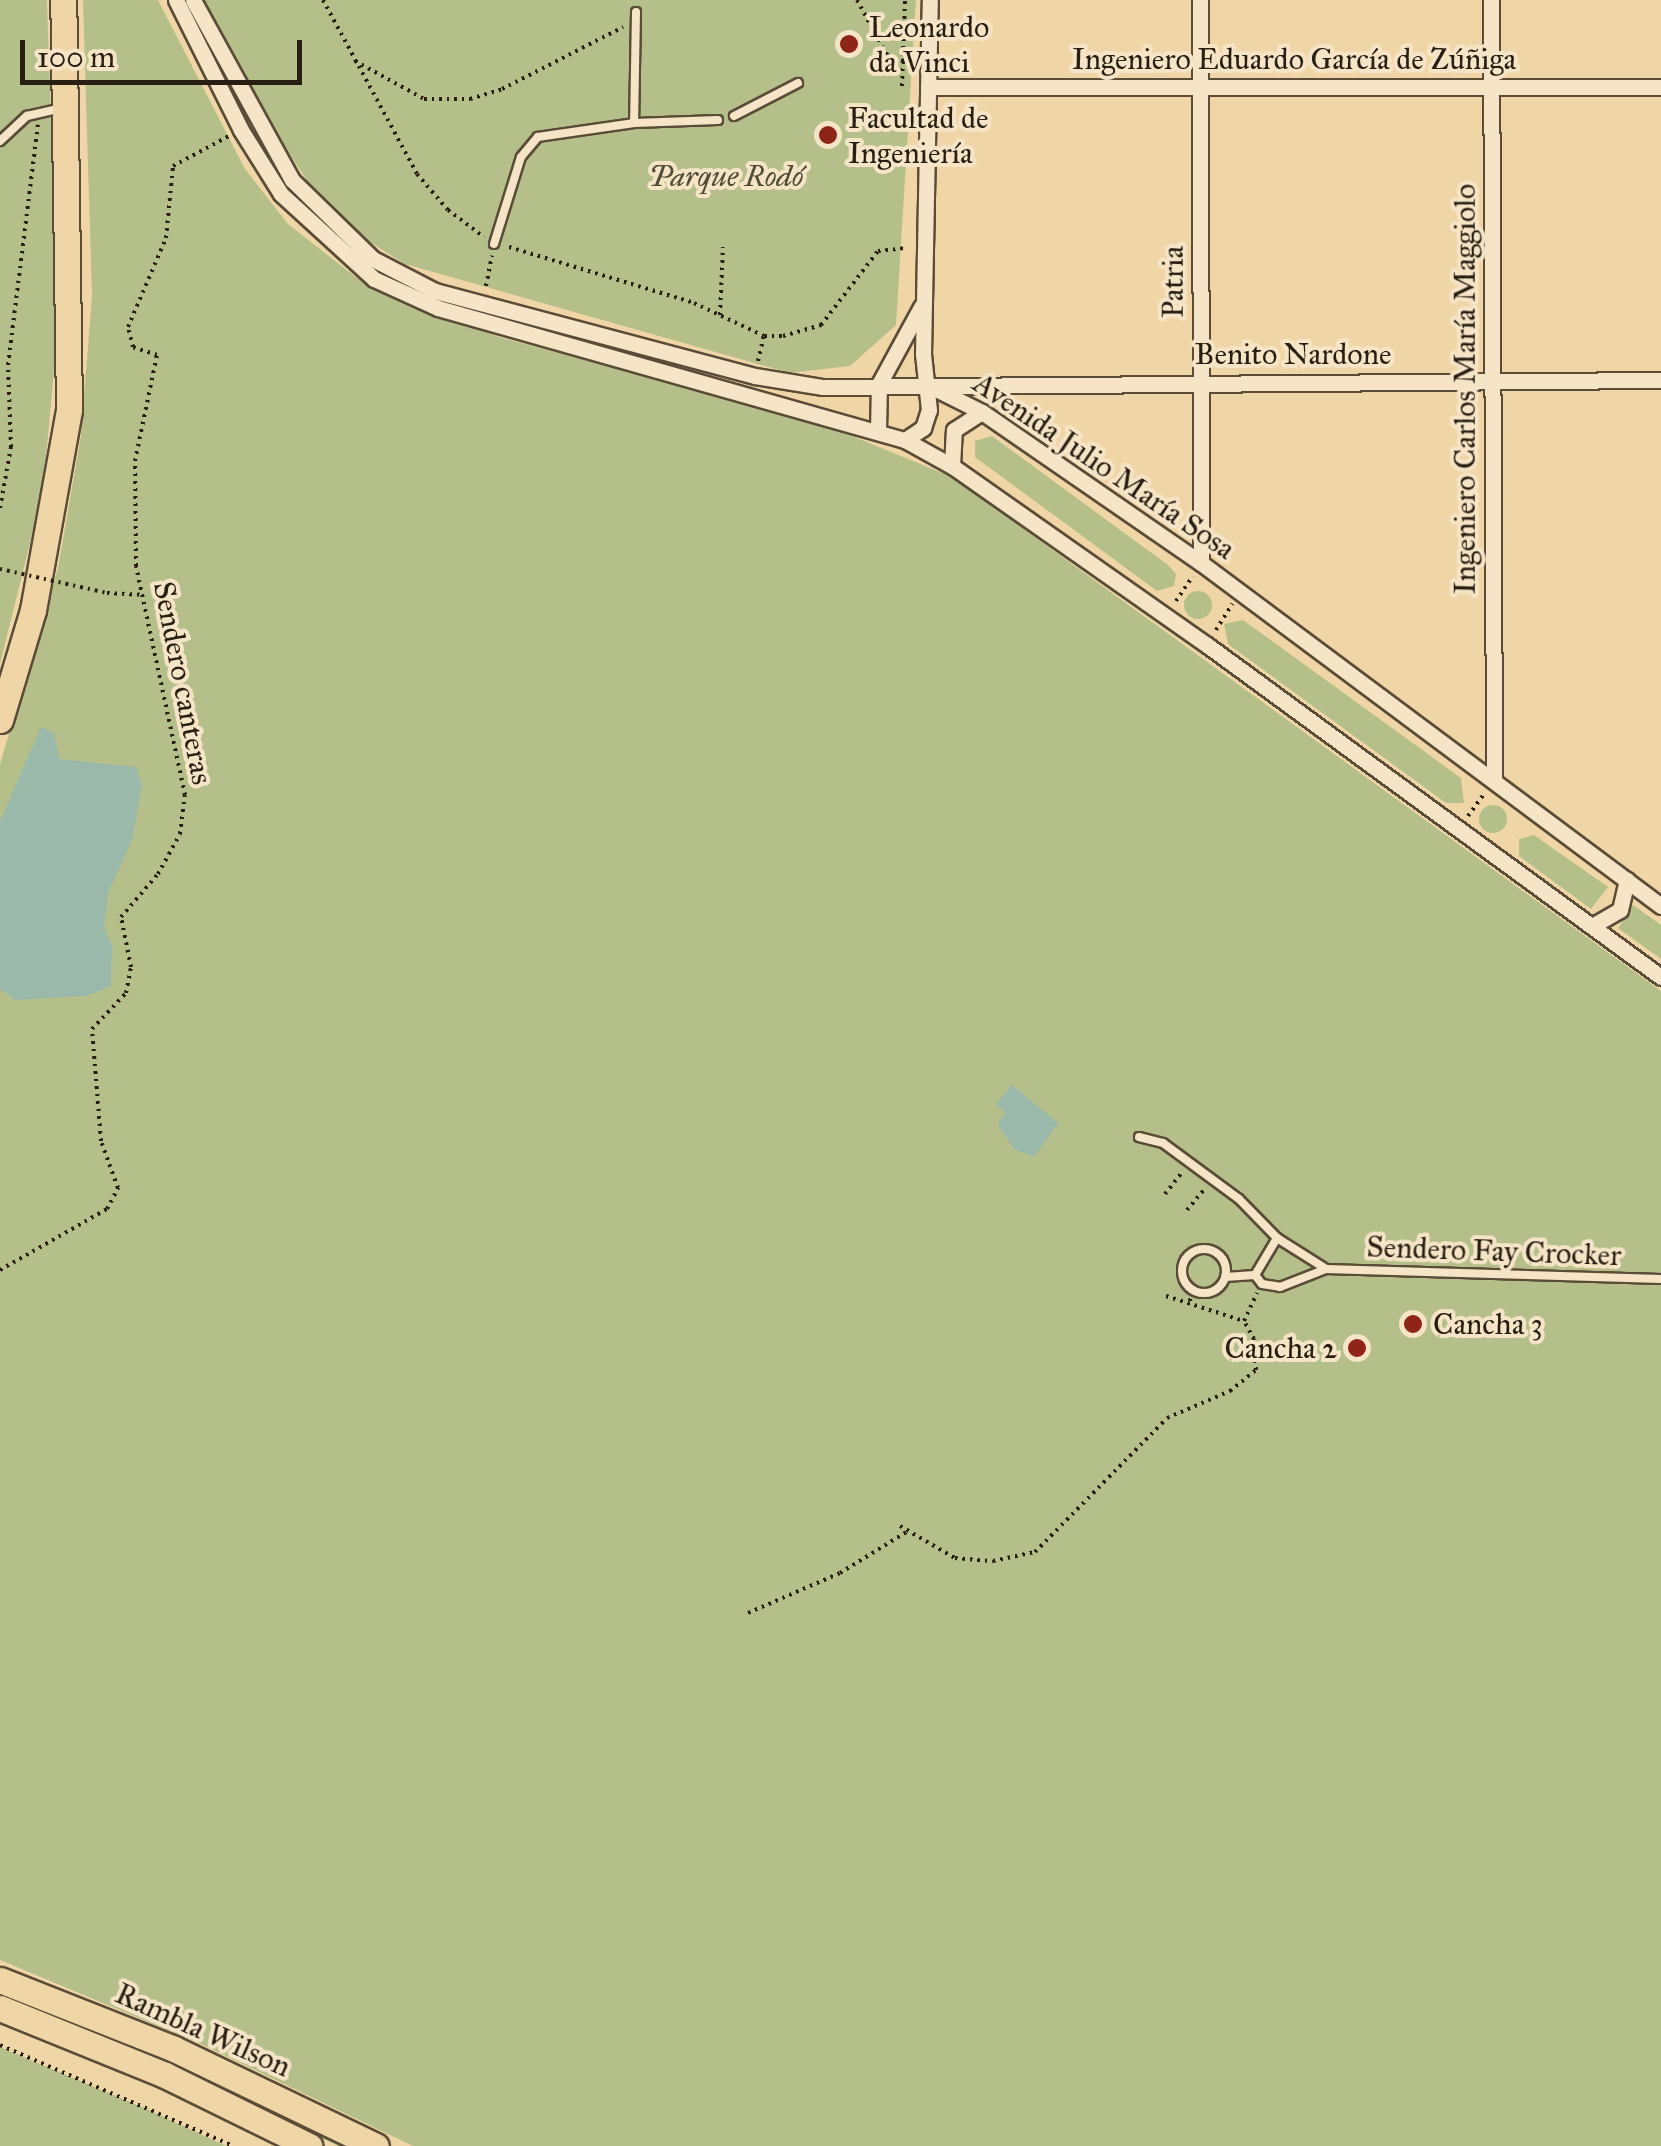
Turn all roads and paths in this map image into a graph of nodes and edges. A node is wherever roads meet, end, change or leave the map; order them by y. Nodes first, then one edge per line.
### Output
1 (63, 0) edge
2 (176, 0) edge
3 (192, 0) edge
4 (323, 0) edge
5 (856, 0) edge
6 (905, 0) edge
7 (930, 0) edge
8 (1200, 0) edge
9 (1492, 0) edge
10 (636, 15) joint
11 (350, 58) junction
12 (904, 58) junction
13 (927, 81) junction
14 (798, 83) dead end
15 (1200, 85) junction
16 (902, 86) dead end
17 (1492, 86) junction
18 (1661, 87) edge
19 (67, 108) junction
20 (40, 110) junction
21 (734, 116) dead end
22 (718, 120) dead end
23 (634, 123) junction
24 (241, 130) junction
25 (0, 140) edge
26 (494, 244) junction
27 (723, 248) dead end
28 (924, 250) junction
29 (482, 304) junction
30 (923, 304) junction
31 (720, 315) junction
32 (764, 336) junction
33 (754, 376) junction
34 (1661, 380) edge
35 (1493, 381) junction
36 (1201, 382) junction
37 (924, 383) junction
38 (879, 384) junction
39 (982, 412) junction
40 (878, 432) junction
41 (905, 440) junction
42 (952, 466) junction
43 (0, 508) edge
44 (1202, 563) junction
45 (22, 567) dead end
46 (0, 569) edge
47 (18, 582) dead end
48 (1240, 592) junction
49 (142, 595) junction
50 (1166, 616) junction
51 (1207, 645) junction
52 (0, 720) edge
53 (1494, 778) junction
54 (1460, 828) junction
55 (1626, 880) junction
56 (1661, 906) edge
57 (1592, 926) junction
58 (1661, 977) edge
59 (1139, 1137) dead end
60 (1189, 1164) junction
61 (1212, 1180) junction
62 (1165, 1194) dead end
63 (1187, 1210) dead end
64 (1277, 1238) junction
65 (1326, 1269) junction
66 (0, 1270) edge
67 (1255, 1275) junction
68 (1225, 1277) junction
69 (1661, 1279) edge
70 (1262, 1284) junction
71 (1192, 1289) junction
72 (1166, 1296) dead end
73 (1190, 1301) junction
74 (1244, 1321) junction
75 (900, 1526) dead end
76 (908, 1531) junction
77 (748, 1612) dead end
78 (0, 1980) edge
79 (0, 2008) edge
80 (0, 2045) edge
81 (233, 2146) edge
82 (309, 2146) edge
83 (376, 2146) edge

1 - 19 main road
2 - 24 street
3 - 29 street, Avenida Julio María Sosa
4 - 11 path
5 - 12 path
6 - 12 path
7 - 13 street
8 - 15 street, Patria
9 - 17 street, Ingeniero Carlos María Maggiolo
10 - 11 path
10 - 23 lane
11 - 26 path
12 - 13 path
12 - 16 path
13 - 15 street, Ingeniero Eduardo García de Zúñiga
13 - 28 street
14 - 21 lane
15 - 17 street, Ingeniero Eduardo García de Zúñiga
15 - 36 street, Patria
17 - 18 street, Ingeniero Eduardo García de Zúñiga
17 - 35 street, Ingeniero Carlos María Maggiolo
19 - 20 lane
19 - 52 main road
20 - 25 lane
20 - 43 path
22 - 23 lane
23 - 26 lane
24 - 40 street
24 - 49 path, Sendero canteras
26 - 29 path
26 - 31 path
27 - 31 path
28 - 30 street
28 - 32 path
29 - 33 street, Avenida Julio María Sosa
30 - 37 street
30 - 38 street
31 - 32 path
32 - 33 path
33 - 38 street, Avenida Julio María Sosa
34 - 35 street, Benito Nardone
35 - 36 street, Benito Nardone
35 - 53 street, Ingeniero Carlos María Maggiolo
36 - 37 street, Benito Nardone
36 - 44 street, Patria
37 - 38 street, Avenida Julio María Sosa
37 - 39 street, Avenida Julio María Sosa
37 - 41 street
38 - 40 street
39 - 42 street
39 - 44 street, Avenida Julio María Sosa
40 - 41 street
41 - 42 street
42 - 50 street
44 - 48 street, Avenida Julio María Sosa
44 - 50 path
45 - 47 path
46 - 49 path, bridge
48 - 51 path
48 - 53 street, Avenida Julio María Sosa
49 - 66 path, Sendero canteras
50 - 51 street
51 - 54 street
53 - 54 path
53 - 55 street, Avenida Julio María Sosa
54 - 57 street
55 - 56 street, Avenida Julio María Sosa
55 - 57 street
57 - 58 street
59 - 60 lane, Sendero Fay Crocker
60 - 61 lane, Sendero Fay Crocker
60 - 62 path
61 - 63 path
61 - 64 lane, Sendero Fay Crocker
64 - 65 lane, Sendero Fay Crocker
64 - 67 lane
65 - 69 lane, Sendero Fay Crocker
65 - 70 lane, Sendero Fay Crocker
67 - 68 lane
67 - 70 lane
68 - 71 lane
68 - 71 lane
70 - 74 path
71 - 73 path
72 - 73 path
73 - 74 path
74 - 76 path
75 - 76 path
76 - 77 path
78 - 83 main road, Rambla Wilson
79 - 82 main road, Rambla Wilson
80 - 81 path

